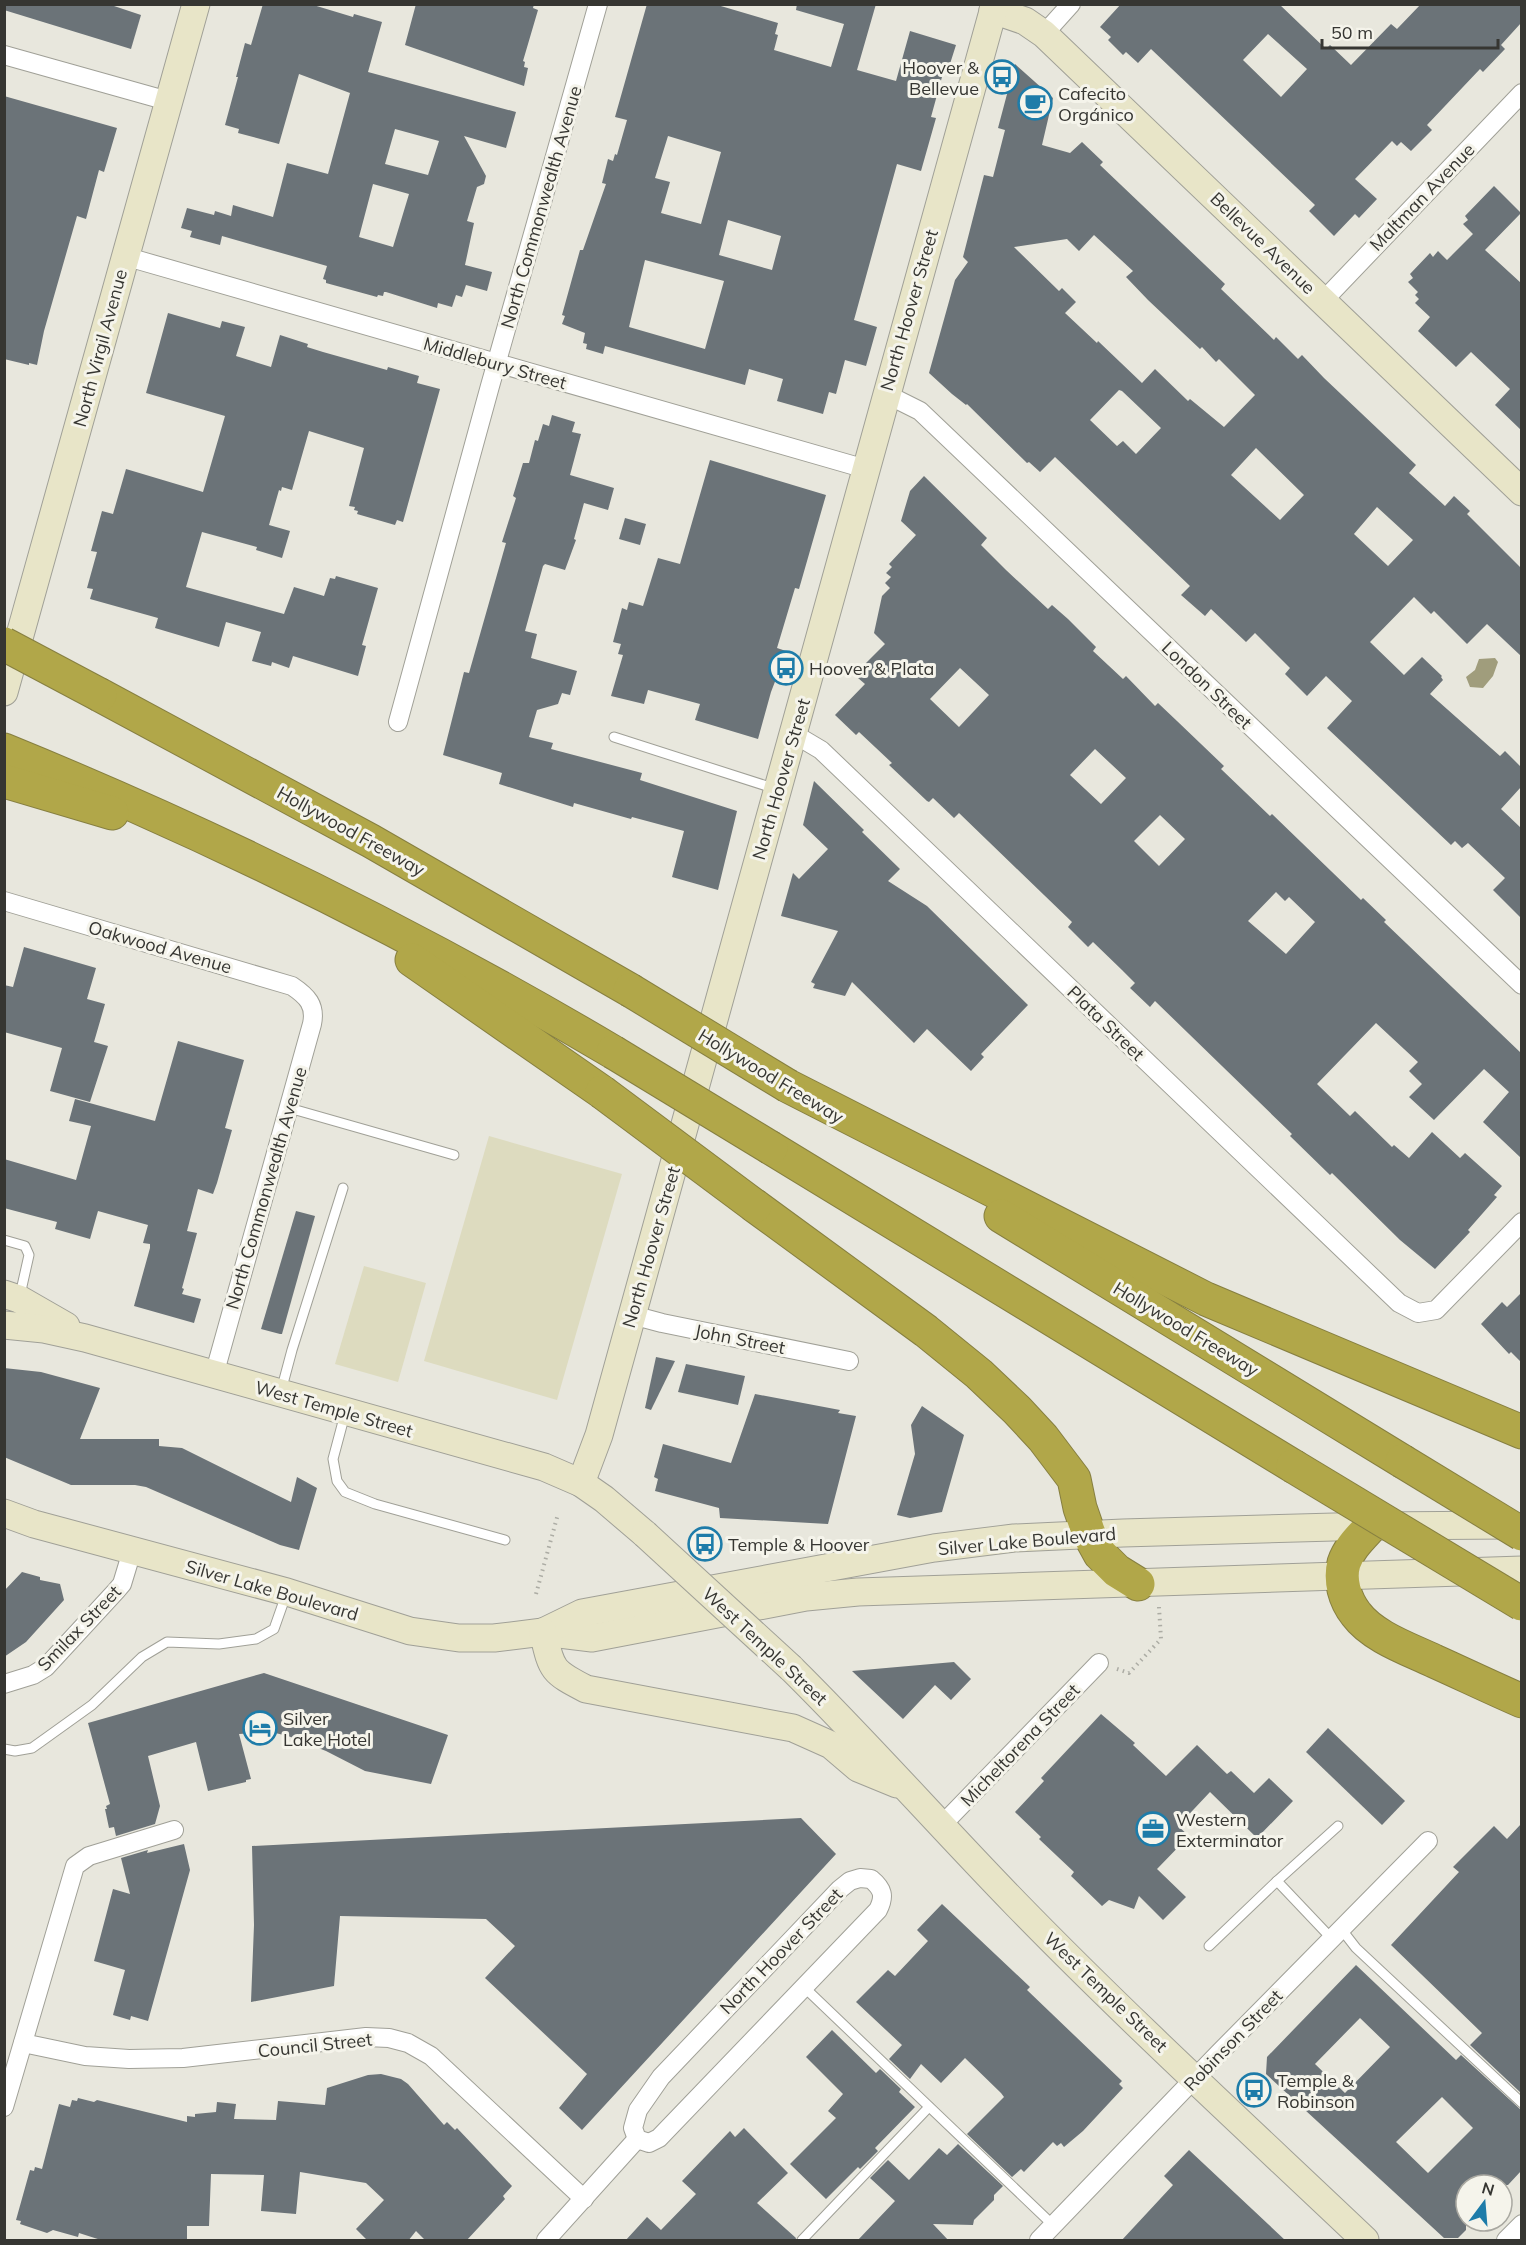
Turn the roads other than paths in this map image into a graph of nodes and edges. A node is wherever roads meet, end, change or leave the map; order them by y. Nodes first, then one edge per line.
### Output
1 (196, 4) edge
2 (598, 4) edge
3 (1071, 4) edge
4 (994, 7) edge
5 (1044, 34) junction
6 (4, 54) edge
7 (1521, 93) edge
8 (168, 101) junction
9 (124, 256) junction
10 (1323, 301) junction
11 (497, 363) junction
12 (886, 394) junction
13 (866, 469) junction
14 (1521, 492) edge
15 (4, 644) edge
16 (4, 692) edge
17 (398, 722) dead end
18 (794, 734) junction
19 (615, 737) dead end
20 (4, 750) edge
21 (4, 781) edge
22 (778, 789) junction
23 (73, 790) junction
24 (292, 878) junction
25 (4, 901) edge
26 (1521, 985) edge
27 (311, 1001) joint
28 (788, 1086) junction
29 (289, 1108) junction
30 (454, 1155) dead end
31 (343, 1188) dead end
32 (1521, 1222) edge
33 (4, 1240) edge
34 (12, 1311) edge
35 (632, 1315) junction
36 (849, 1361) dead end
37 (214, 1375) junction
38 (280, 1394) junction
39 (346, 1412) junction
40 (1521, 1432) edge
41 (581, 1483) junction
42 (4, 1513) edge
43 (1521, 1525) edge
44 (1371, 1526) junction
45 (1089, 1534) junction
46 (1521, 1534) edge
47 (505, 1540) dead end
48 (132, 1551) junction
49 (1521, 1570) edge
50 (1342, 1576) junction
51 (287, 1592) junction
52 (1149, 1595) junction
53 (1521, 1604) edge
54 (543, 1632) junction
55 (1099, 1663) road end
56 (4, 1684) edge
57 (1521, 1701) edge
58 (4, 1749) edge
59 (904, 1786) junction
60 (941, 1826) junction
61 (1338, 1826) dead end
62 (174, 1830) dead end
63 (1428, 1841) dead end
64 (1276, 1881) junction
65 (1337, 1934) junction
66 (1209, 1946) dead end
67 (805, 1988) junction
68 (23, 2043) junction
69 (1195, 2079) junction
70 (1521, 2103) edge
71 (4, 2107) edge
72 (929, 2107) junction
73 (637, 2139) junction
74 (584, 2199) junction
75 (1521, 2224) edge
76 (1054, 2226) junction
77 (546, 2241) edge
78 (802, 2241) edge
79 (1039, 2241) edge
80 (1365, 2241) edge
81 (1506, 2241) edge

1 - 8 main road, North Virgil Avenue
2 - 11 street, North Commonwealth Avenue
3 - 5 street
4 - 5 main road, Bellevue Avenue
4 - 12 main road, North Hoover Street
5 - 10 main road, Bellevue Avenue
6 - 8 street
7 - 10 street, Maltman Avenue
8 - 9 main road, North Virgil Avenue
9 - 11 street, Middlebury Street
9 - 16 main road, North Virgil Avenue
10 - 14 main road, Bellevue Avenue
11 - 13 street, Middlebury Street
11 - 17 street, North Commonwealth Avenue
12 - 13 main road, North Hoover Street
12 - 26 street, London Street
13 - 18 main road, North Hoover Street
15 - 28 highway, Hollywood Freeway, bridge
18 - 22 main road, North Hoover Street
18 - 32 street, Plata Street
19 - 22 lane
20 - 23 highway
21 - 23 highway
22 - 35 main road, North Hoover Street
23 - 24 highway
24 - 45 highway, bridge
24 - 53 highway, bridge
25 - 27 street, Oakwood Avenue
27 - 29 street, North Commonwealth Avenue
28 - 40 highway
28 - 46 highway, Hollywood Freeway, bridge
29 - 30 lane
29 - 37 street, North Commonwealth Avenue
31 - 38 lane
33 - 34 lane
34 - 37 main road, West Temple Street
35 - 36 street, John Street
35 - 41 main road, North Hoover Street
37 - 38 main road, West Temple Street
38 - 39 main road, West Temple Street
39 - 41 main road, West Temple Street
39 - 47 lane
41 - 59 main road, West Temple Street, bridge
42 - 48 main road, Silver Lake Boulevard
43 - 44 main road, Silver Lake Boulevard
44 - 45 main road, Silver Lake Boulevard
44 - 50 highway
45 - 52 highway
45 - 54 main road, Silver Lake Boulevard
48 - 51 main road, Silver Lake Boulevard
48 - 56 street, Smilax Street
49 - 50 main road, Silver Lake Boulevard
50 - 52 main road, Silver Lake Boulevard
50 - 57 highway
51 - 54 main road, Silver Lake Boulevard
51 - 58 lane
52 - 54 main road, Silver Lake Boulevard
54 - 59 main road
55 - 60 street, Micheltorena Street
59 - 60 main road, West Temple Street
60 - 69 main road, West Temple Street
61 - 64 lane
62 - 68 street
63 - 65 street, Robinson Street
64 - 65 lane
64 - 66 lane
65 - 69 street, Robinson Street
65 - 70 lane
67 - 72 lane
67 - 73 street, North Hoover Street
67 - 73 street, North Hoover Street
68 - 71 street
68 - 74 street, Council Street
69 - 76 street, Robinson Street
69 - 80 main road, West Temple Street
72 - 76 lane
72 - 78 lane
73 - 74 street
74 - 77 street
75 - 81 street
76 - 79 street, Robinson Street

